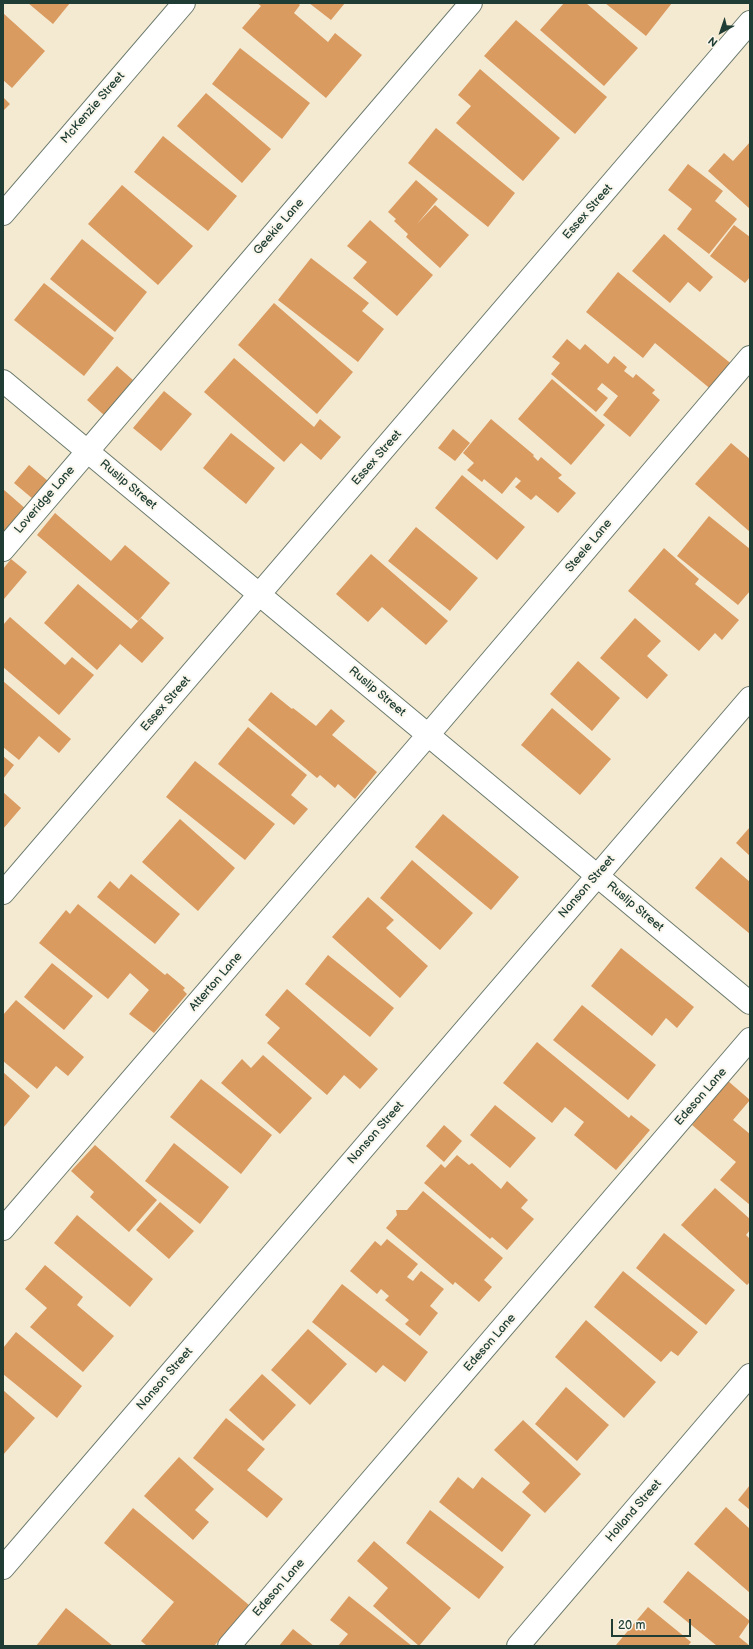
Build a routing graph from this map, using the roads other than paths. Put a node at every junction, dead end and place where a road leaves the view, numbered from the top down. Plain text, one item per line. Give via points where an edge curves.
1 (184, 3) edge
2 (471, 3) edge
3 (750, 22) edge
4 (3, 214) edge
5 (750, 356) edge
6 (3, 381) edge
7 (87, 451) junction
8 (3, 550) edge
9 (260, 594) junction
10 (750, 698) edge
11 (428, 735) junction
12 (596, 875) junction
13 (3, 893) edge
14 (750, 1003) edge
15 (750, 1039) edge
16 (3, 1229) edge
17 (750, 1375) edge
18 (3, 1568) edge
19 (230, 1646) edge
20 (518, 1646) edge

1 - 4 street, McKenzie Street
2 - 7 street, Geekie Lane
3 - 9 street, Essex Street
5 - 11 street, Steele Lane
6 - 7 street, Ruslip Street
7 - 8 street, Loveridge Lane
7 - 9 street, Ruslip Street
9 - 11 street, Ruslip Street
9 - 13 street, Essex Street
10 - 12 street, Nanson Street
11 - 12 street, Ruslip Street
11 - 16 street, Atterton Lane
12 - 14 street, Ruslip Street
12 - 18 street, Nanson Street
15 - 19 street, Edeson Lane
17 - 20 street, Holland Street

